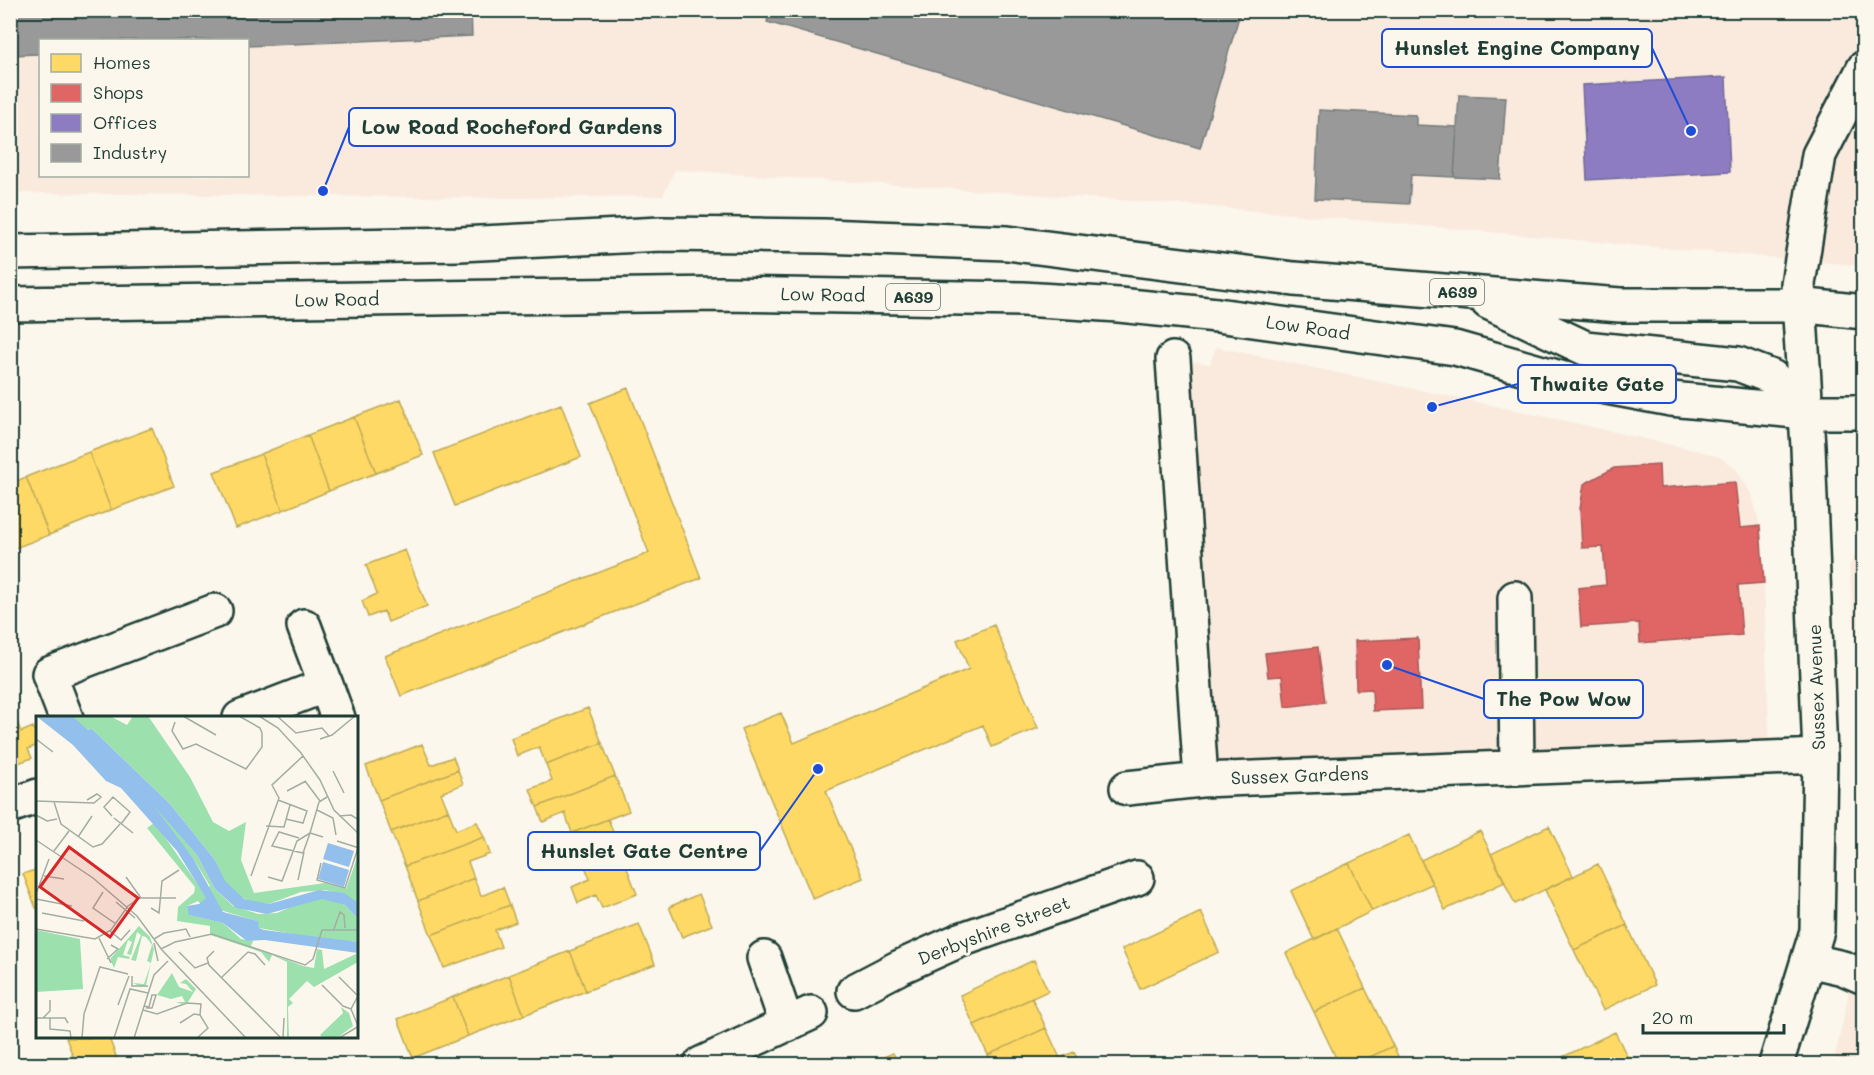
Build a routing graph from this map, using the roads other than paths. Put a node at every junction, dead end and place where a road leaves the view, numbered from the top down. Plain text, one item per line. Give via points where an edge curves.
1 (1863, 68) edge
2 (10, 252) edge
3 (1470, 293) junction
4 (10, 304) edge
5 (1798, 305) junction
6 (1863, 312) edge
7 (1173, 359) dead end
8 (1806, 412) junction
9 (1863, 412) edge
10 (1515, 598) dead end
11 (215, 611) dead end
12 (304, 626) dead end
13 (326, 685) junction
14 (65, 716) edge
15 (245, 716) edge
16 (338, 716) edge
17 (1820, 756) junction
18 (1517, 768) junction
19 (1201, 780) junction
20 (1127, 789) dead end
21 (36, 797) edge
22 (10, 806) edge
23 (1137, 878) dead end
24 (764, 958) dead end
25 (1808, 960) junction
26 (1863, 977) edge
27 (854, 991) dead end
28 (701, 1065) edge
29 (1776, 1065) edge

1 - 5 main road, Sussex Avenue via 1819,154
2 - 3 main road, A639 via 460,244 662,234 824,236 1007,243 1294,279
3 - 5 main road, A639 via 1620,305
3 - 8 main road, A639 via 1585,348 1738,364 1772,377
4 - 8 main road, Low Road / A639 via 720,294 1023,299 1217,315 1455,348 1564,379 1661,397
5 - 6 main road, A639
5 - 8 main road, Sussex Avenue
7 - 19 main road
8 - 9 main road, A639
8 - 17 main road, Sussex Avenue
10 - 18 main road
11 - 14 main road via 49,674
12 - 13 main road
13 - 15 main road
13 - 16 main road
17 - 18 main road, Sussex Gardens
17 - 25 main road, Sussex Avenue via 1817,931
18 - 19 main road, Sussex Gardens
19 - 20 main road, Sussex Gardens
21 - 22 main road
23 - 27 main road, Derbyshire Street via 960,940
24 - 28 main road via 799,1019
25 - 26 main road
25 - 29 main road, Sussex Avenue

